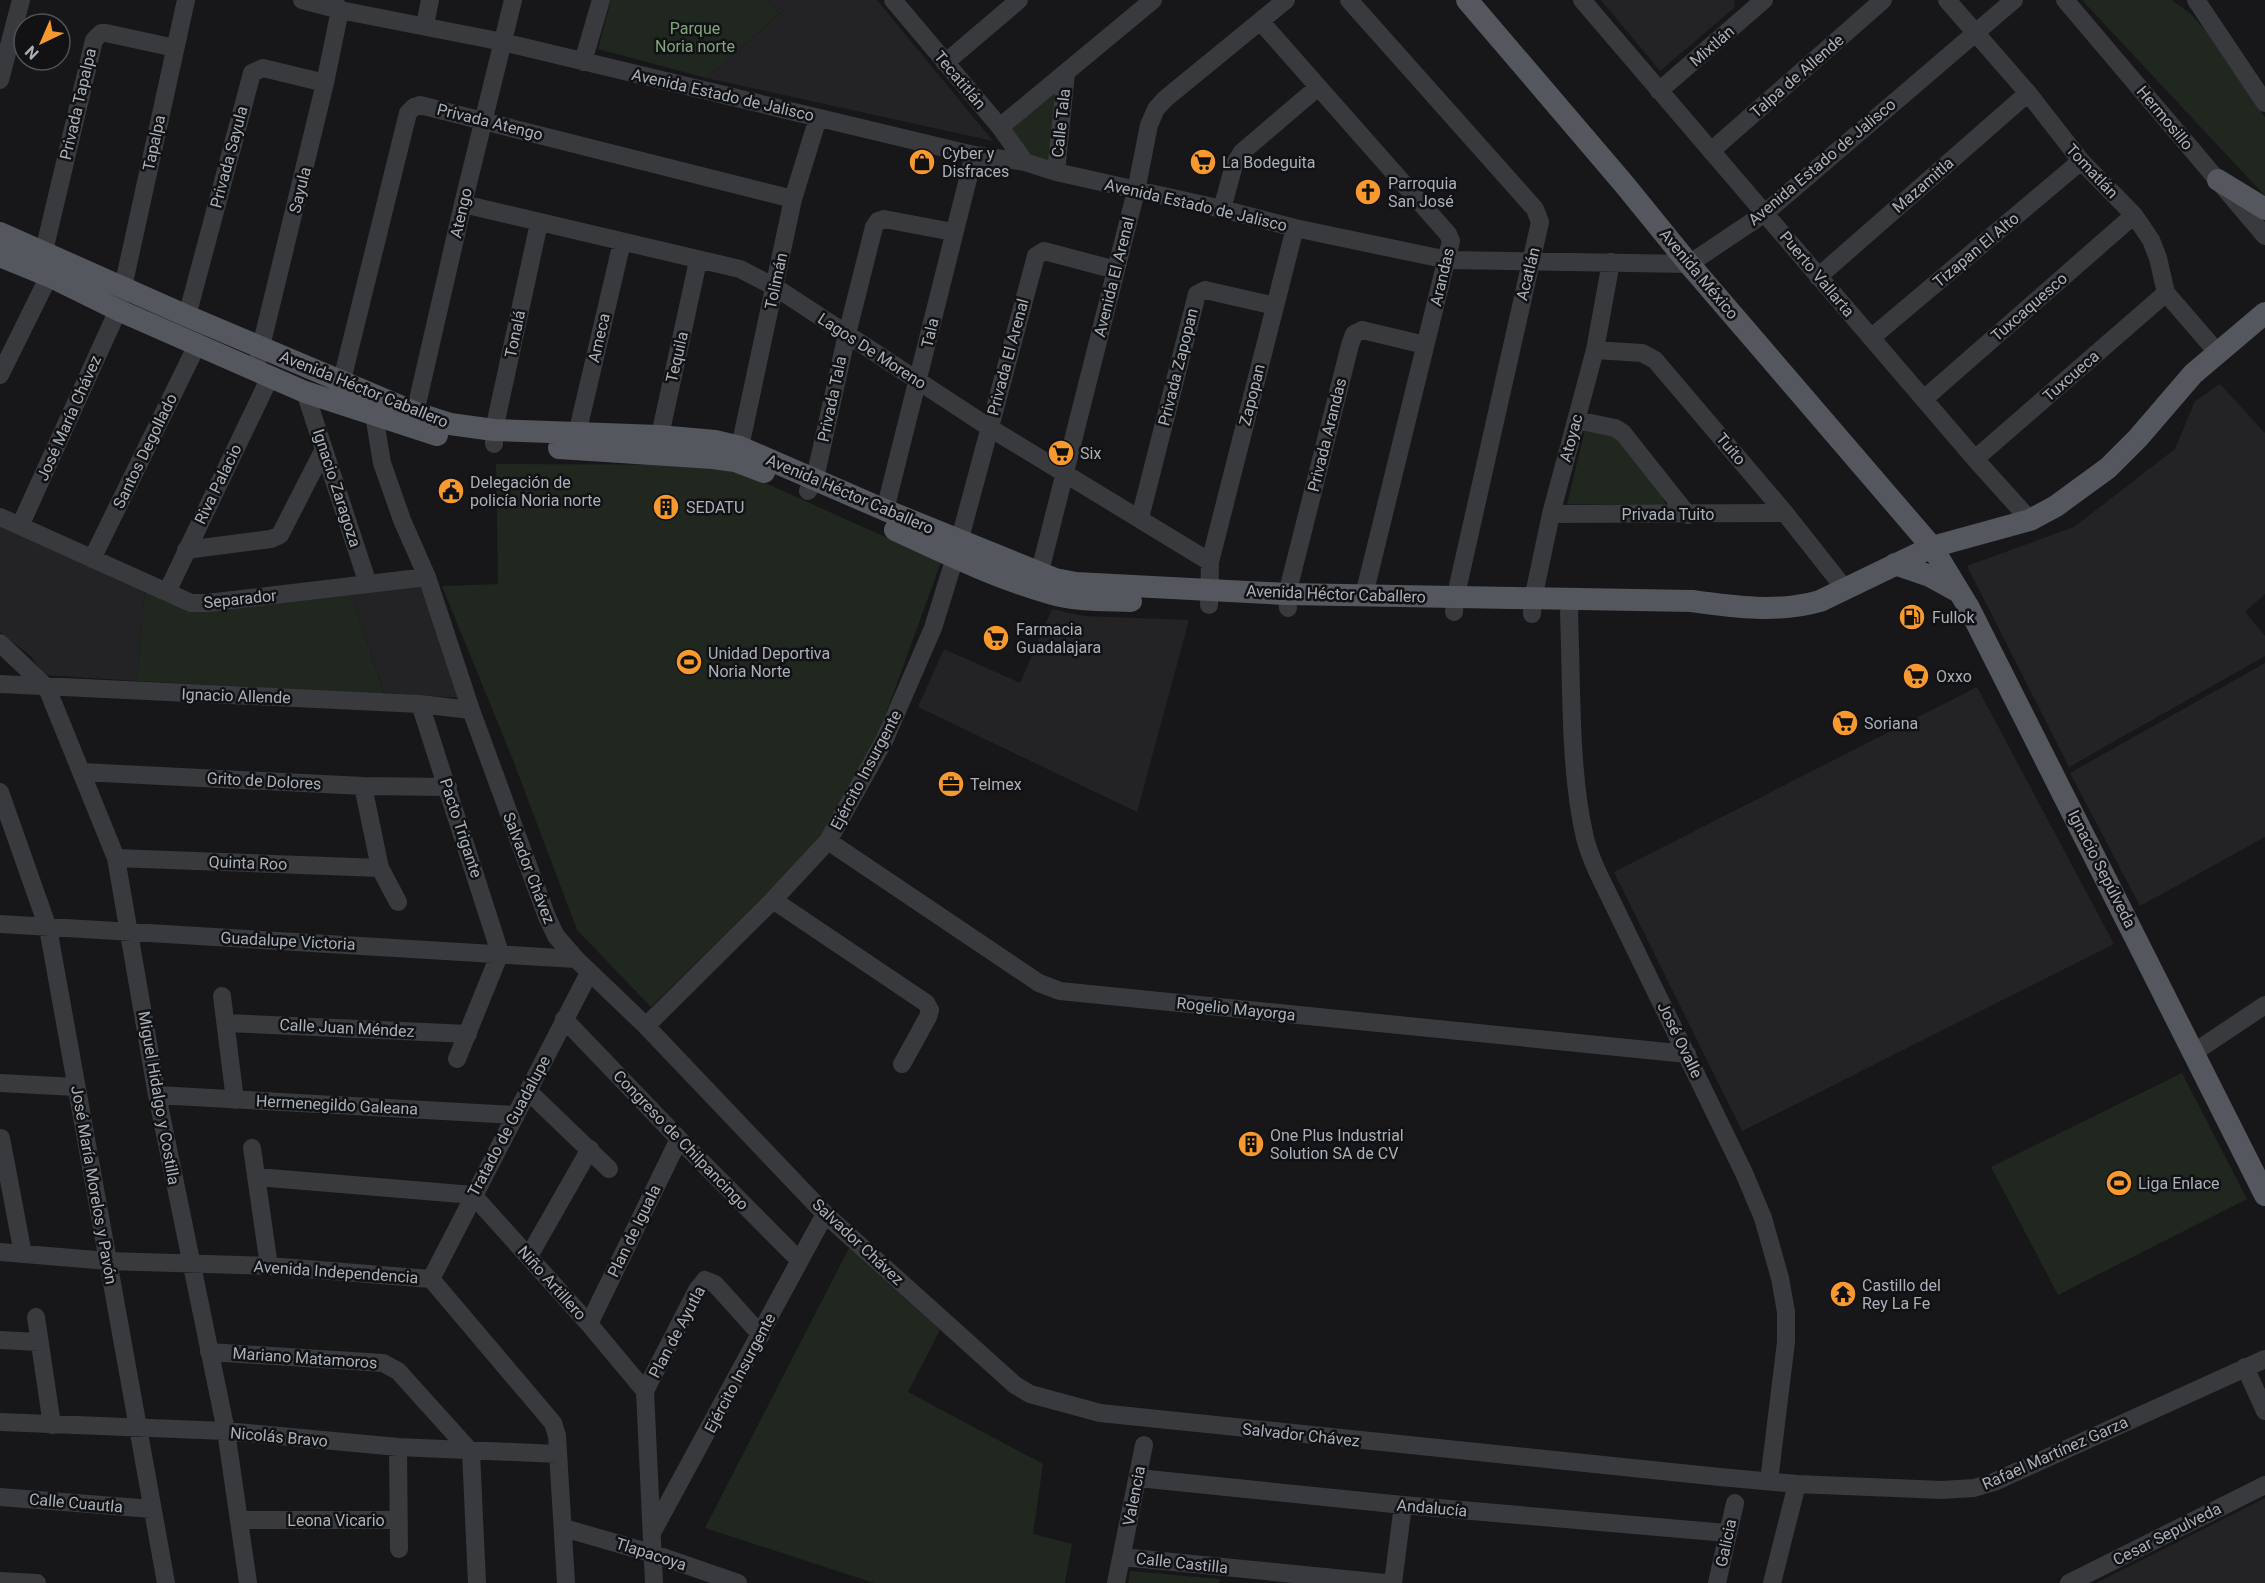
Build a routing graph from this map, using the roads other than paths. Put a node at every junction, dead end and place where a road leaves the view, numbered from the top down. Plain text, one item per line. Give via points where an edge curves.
1 (21, 0) edge
2 (186, 0) edge
3 (302, 0) edge
4 (430, 0) edge
5 (513, 0) edge
6 (602, 0) edge
7 (893, 0) edge
8 (1019, 0) edge
9 (1153, 0) edge
10 (1286, 0) edge
11 (1349, 0) edge
12 (1467, 0) edge
13 (1582, 0) edge
14 (1883, 0) edge
15 (1947, 0) edge
16 (2014, 0) edge
17 (2065, 0) edge
18 (2196, 0) edge
19 (1753, 4) edge
20 (336, 5) edge
21 (1261, 22) junction
22 (425, 25) junction
23 (1975, 33) junction
24 (503, 42) junction
25 (174, 48) junction
26 (583, 62) junction
27 (945, 63) junction
28 (1066, 73) junction
29 (0, 80) edge
30 (325, 83) junction
31 (1317, 88) junction
32 (1659, 91) junction
33 (2028, 93) junction
34 (2265, 103) edge
35 (818, 118) junction
36 (484, 121) junction
37 (1000, 127) junction
38 (1711, 152) junction
39 (974, 155) junction
40 (2081, 161) junction
41 (1024, 162) junction
42 (1056, 172) junction
43 (2218, 180) junction
44 (1136, 191) junction
45 (793, 199) junction
46 (463, 204) junction
47 (1222, 209) junction
48 (2265, 209) edge
49 (1765, 213) junction
50 (2134, 215) junction
51 (540, 223) junction
52 (1295, 228) junction
53 (954, 232) junction
54 (0, 233) edge
55 (2265, 236) edge
56 (622, 242) junction
57 (44, 251) junction
58 (0, 256) edge
59 (1448, 260) junction
60 (698, 261) junction
61 (1531, 261) junction
62 (1611, 262) junction
63 (1689, 264) junction
64 (1116, 270) junction
65 (49, 276) junction
66 (1818, 277) junction
67 (122, 286) junction
68 (775, 287) junction
69 (2166, 293) junction
70 (1275, 306) junction
71 (118, 310) junction
72 (2265, 313) edge
73 (187, 316) junction
74 (847, 334) junction
75 (1871, 338) junction
76 (198, 343) junction
77 (1425, 345) junction
78 (262, 347) junction
79 (1595, 350) junction
80 (2217, 352) junction
81 (263, 373) junction
82 (0, 375) edge
83 (918, 381) junction
84 (305, 392) junction
85 (339, 392) junction
86 (1924, 399) junction
87 (375, 405) junction
88 (414, 420) junction
89 (1576, 420) junction
90 (990, 428) junction
91 (577, 434) junction
92 (494, 437) junction
93 (658, 445) junction
94 (740, 447) junction
95 (324, 449) junction
96 (1975, 459) junction
97 (1066, 474) junction
98 (811, 484) junction
99 (885, 510) junction
100 (1785, 513) junction
101 (1551, 514) junction
102 (1688, 515) junction
103 (0, 517) edge
104 (1140, 518) junction
105 (2030, 520) junction
106 (20, 526) junction
107 (1932, 546) junction
108 (957, 549) junction
109 (186, 550) junction
110 (92, 559) junction
111 (1210, 562) junction
112 (1895, 564) junction
113 (427, 577) junction
114 (1048, 583) junction
115 (368, 584) junction
116 (1845, 589) junction
117 (167, 592) junction
118 (1960, 592) junction
119 (1364, 595) junction
120 (1210, 597) junction
121 (1287, 601) junction
122 (1455, 605) junction
123 (1532, 606) junction
124 (1570, 606) junction
125 (0, 643) edge
126 (0, 684) edge
127 (47, 688) junction
128 (420, 704) junction
129 (471, 710) junction
130 (82, 772) junction
131 (363, 786) junction
132 (447, 787) junction
133 (0, 792) edge
134 (0, 839) edge
135 (18, 840) junction
136 (828, 841) junction
137 (116, 858) junction
138 (380, 868) junction
139 (773, 900) junction
140 (398, 902) dead end
141 (0, 924) edge
142 (48, 928) junction
143 (129, 932) junction
144 (500, 953) junction
145 (576, 960) junction
146 (589, 973) junction
147 (222, 996) dead end
148 (2265, 1005) edge
149 (564, 1020) junction
150 (226, 1023) junction
151 (646, 1026) junction
152 (468, 1034) junction
153 (2193, 1053) junction
154 (1687, 1054) junction
155 (458, 1059) dead end
156 (902, 1064) dead end
157 (0, 1083) edge
158 (76, 1087) junction
159 (528, 1091) junction
160 (157, 1095) junction
161 (235, 1100) junction
162 (516, 1115) junction
163 (1, 1138) edge
164 (679, 1139) junction
165 (252, 1148) dead end
166 (590, 1149) junction
167 (3, 1166) edge
168 (609, 1169) dead end
169 (257, 1177) junction
170 (473, 1195) junction
171 (2265, 1195) edge
172 (825, 1214) junction
173 (0, 1252) edge
174 (23, 1254) junction
175 (529, 1256) junction
176 (799, 1260) junction
177 (108, 1261) junction
178 (191, 1264) junction
179 (269, 1266) junction
180 (431, 1279) junction
181 (36, 1317) dead end
182 (589, 1324) junction
183 (761, 1335) junction
184 (0, 1340) edge
185 (39, 1342) junction
186 (209, 1352) junction
187 (2265, 1359) edge
188 (2246, 1367) junction
189 (645, 1391) junction
190 (2265, 1411) edge
191 (0, 1422) edge
192 (52, 1425) junction
193 (138, 1428) junction
194 (226, 1431) junction
195 (1144, 1445) dead end
196 (398, 1448) junction
197 (471, 1452) junction
198 (558, 1454) junction
199 (1138, 1478) junction
200 (1769, 1481) junction
201 (1797, 1484) junction
202 (2265, 1485) edge
203 (0, 1497) edge
204 (1735, 1503) dead end
205 (1403, 1506) junction
206 (152, 1509) junction
207 (239, 1520) junction
208 (397, 1521) junction
209 (564, 1528) junction
210 (653, 1531) junction
211 (1727, 1533) junction
212 (399, 1549) dead end
213 (654, 1554) junction
214 (1122, 1557) junction
215 (0, 1581) edge
216 (37, 1583) edge
217 (166, 1583) edge
218 (248, 1583) edge
219 (477, 1583) edge
220 (566, 1583) edge
221 (654, 1583) edge
222 (737, 1583) edge
223 (1116, 1583) edge
224 (1385, 1583) edge
225 (1393, 1583) edge
226 (1717, 1583) edge
227 (1772, 1583) edge
228 (2069, 1583) edge

1 - 29 street
2 - 25 street, Tapalpa
3 - 20 street, Avenida Estado de Jalisco
4 - 22 street
5 - 24 street, Atengo
6 - 26 street
7 - 27 street, Tecatitlán
8 - 27 street
9 - 28 street
10 - 21 street, Avenida El Arenal
11 - 61 street, Acatlán via 1535,209 1540,227
12 - 63 main road, Avenida México
13 - 32 street, Puerto Vallarta
14 - 38 street, Talpa de Allende
15 - 23 street, Tomatlán
16 - 23 street, Avenida Estado de Jalisco
17 - 43 street, Hermosillo
18 - 34 street
19 - 32 street, Mixtlán
20 - 22 street, Avenida Estado de Jalisco
20 - 30 street, Sayula
21 - 31 street, Arandas
21 - 44 street, Avenida El Arenal via 1156,109 1149,125
22 - 24 street, Avenida Estado de Jalisco
23 - 33 street, Tomatlán
23 - 49 street, Avenida Estado de Jalisco
24 - 26 street, Avenida Estado de Jalisco
24 - 36 street, Atengo
25 - 57 street, Privada Tapalpa via 106,33 94,39
25 - 67 street, Tapalpa
26 - 35 street, Avenida Estado de Jalisco
27 - 37 street, Tecatitlán
28 - 37 street
28 - 42 street, Calle Tala
30 - 73 street, Privada Sayula via 263,68 252,73
30 - 78 street, Sayula
31 - 47 street via 1242,152 1234,165
31 - 59 street, Arandas via 1448,234
32 - 38 street, Puerto Vallarta
33 - 40 street, Tomatlán
33 - 66 street, Mazamitla
35 - 39 street, Avenida Estado de Jalisco
35 - 45 street, Tolimán
36 - 45 street, Privada Atengo
36 - 46 street, Atengo
36 - 85 street, Privada Atengo via 420,105 411,110
37 - 41 street, Tecatitlán
38 - 49 street, Puerto Vallarta
39 - 41 street, Avenida Estado de Jalisco
39 - 53 street, Tala
40 - 50 street, Tomatlán
40 - 75 street, Tizapan El Alto
41 - 42 street, Avenida Estado de Jalisco
42 - 44 street, Avenida Estado de Jalisco
43 - 48 main road
43 - 55 street, Hermosillo
44 - 47 street, Avenida Estado de Jalisco
44 - 64 street, Avenida El Arenal
45 - 68 street, Tolimán
46 - 51 street, Lagos De Moreno
46 - 88 street, Atengo
47 - 52 street, Avenida Estado de Jalisco
49 - 63 street, Avenida Estado de Jalisco
49 - 66 street, Puerto Vallarta
50 - 69 street, Tomatlán via 2151,240
50 - 86 street, Tuxcaquesco
51 - 56 street, Lagos De Moreno
51 - 92 street, Tonalá
52 - 59 street, Avenida Estado de Jalisco
52 - 70 street, Zapopan
53 - 74 street, Privada Tala via 878,221
53 - 83 street, Tala
54 - 57 main road, Avenida Héctor Caballero
56 - 60 street, Lagos De Moreno
56 - 91 street, Ameca
57 - 67 main road, Avenida Héctor Caballero
58 - 65 main road, Avenida Héctor Caballero
59 - 61 street, Avenida Estado de Jalisco
59 - 77 street, Arandas
60 - 68 street, Lagos De Moreno via 740,269
60 - 93 street, Tequila
61 - 62 street, Avenida Estado de Jalisco
61 - 122 street, Acatlán
62 - 63 street, Avenida Estado de Jalisco
62 - 79 street, Atoyac
63 - 107 main road, Avenida México
64 - 90 street, Privada El Arenal via 1044,251 1036,256
64 - 97 street, Avenida El Arenal
65 - 71 main road, Avenida Héctor Caballero
65 - 82 street
66 - 75 street, Puerto Vallarta
67 - 71 street, Tapalpa
67 - 73 main road, Avenida Héctor Caballero
68 - 74 street, Lagos De Moreno
68 - 94 street, Tolimán
69 - 80 street, Tomatlán
69 - 96 street, Tuxcueca
70 - 104 street, Privada Zapopan via 1205,290 1197,294
70 - 111 street, Zapopan
71 - 76 main road, Avenida Héctor Caballero
71 - 106 street, José María Chávez
72 - 80 main road, Avenida Héctor Caballero
73 - 78 main road, Avenida Héctor Caballero
74 - 83 street, Lagos De Moreno
74 - 98 street, Privada Tala
75 - 86 street, Puerto Vallarta
76 - 81 main road, Avenida Héctor Caballero
76 - 110 street, Santos Degollado
77 - 119 street, Arandas
77 - 121 street, Privada Arandas via 1362,330 1354,334
78 - 81 street, Sayula
78 - 85 main road, Avenida Héctor Caballero
79 - 89 street, Atoyac
79 - 100 street, Tuito via 1642,353 1655,360
80 - 105 main road, Avenida Héctor Caballero via 2108,468
81 - 84 main road, Avenida Héctor Caballero
81 - 109 street, Riva Palacio
83 - 90 street, Lagos De Moreno
83 - 99 street, Tala
84 - 85 main road, Avenida Héctor Caballero
84 - 95 street, Ignacio Zaragoza
85 - 87 main road, Avenida Héctor Caballero
86 - 96 street, Puerto Vallarta
87 - 88 main road, Avenida Héctor Caballero
87 - 113 street, Salvador Chávez via 382,463
88 - 92 main road, Avenida Héctor Caballero via 450,424
89 - 101 street, Atoyac
89 - 102 street via 1623,433
90 - 97 street, Lagos De Moreno
90 - 108 street, Privada El Arenal
91 - 92 main road, Avenida Héctor Caballero
91 - 93 main road, Avenida Héctor Caballero
92 - 93 main road, Avenida Héctor Caballero
93 - 94 main road, Avenida Héctor Caballero via 715,441
93 - 98 main road, Avenida Héctor Caballero via 735,461
94 - 98 main road, Avenida Héctor Caballero
95 - 109 street via 280,535
95 - 115 street, Ignacio Zaragoza
96 - 105 street, Puerto Vallarta
97 - 104 street, Lagos De Moreno
97 - 114 street, Avenida El Arenal
98 - 99 main road, Avenida Héctor Caballero
98 - 108 main road, Avenida Héctor Caballero
99 - 108 main road, Avenida Héctor Caballero
100 - 102 street, Privada Tuito
100 - 116 street, Tuito
101 - 102 street, Privada Tuito
101 - 123 street, Atoyac
103 - 106 street, Separador
104 - 111 street, Lagos De Moreno
105 - 107 main road, Avenida Héctor Caballero
106 - 110 street, Separador
107 - 112 main road, Avenida Héctor Caballero
107 - 118 main road, Ignacio Sepúlveda
108 - 114 main road, Avenida Héctor Caballero
108 - 136 street, Ejército Insurgente via 933,628 884,741
109 - 117 street, Riva Palacio
110 - 117 street, Separador
111 - 120 street
112 - 116 main road, Avenida Héctor Caballero
112 - 118 main road
113 - 115 street, Separador
113 - 129 street, Salvador Chávez
114 - 120 main road, Avenida Héctor Caballero
115 - 117 street, Separador via 199,604
116 - 124 main road, Avenida Héctor Caballero via 1809,604 1781,607 1732,607 1692,601
118 - 153 main road, Ignacio Sepúlveda
119 - 121 main road, Avenida Héctor Caballero
119 - 122 main road, Avenida Héctor Caballero
120 - 121 main road, Avenida Héctor Caballero
121 - 122 main road, Avenida Héctor Caballero
122 - 123 main road, Avenida Héctor Caballero
123 - 124 main road, Avenida Héctor Caballero
124 - 154 street, José Ovalle via 1574,742 1585,840
125 - 127 street, Miguel Hidalgo y Costilla
126 - 127 street, Ignacio Allende
127 - 128 street, Ignacio Allende
127 - 130 street, Miguel Hidalgo y Costilla
128 - 129 street, Ignacio Allende
128 - 132 street, Pacto Trigante
129 - 145 street, Salvador Chávez via 547,917 556,936
130 - 131 street, Grito de Dolores
130 - 137 street, Miguel Hidalgo y Costilla
131 - 132 street, Grito de Dolores
131 - 138 street
132 - 144 street, Pacto Trigante
133 - 135 street, José María Morelos y Pavón
134 - 135 street
135 - 142 street, José María Morelos y Pavón
136 - 139 street, Ejército Insurgente
136 - 154 street, Rogelio Mayorga via 1039,983 1060,991
137 - 138 street, Quinta Roo
137 - 143 street, Miguel Hidalgo y Costilla
138 - 140 street
139 - 151 street, Ejército Insurgente
139 - 156 street via 926,1004 930,1010 928,1017
141 - 142 street, Guadalupe Victoria
142 - 143 street, Guadalupe Victoria
142 - 158 street, José María Morelos y Pavón
143 - 144 street, Guadalupe Victoria
143 - 160 street, Miguel Hidalgo y Costilla
144 - 145 street, Guadalupe Victoria
144 - 152 street
145 - 146 street, Salvador Chávez
146 - 149 street, Tratado de Guadalupe
146 - 151 street, Salvador Chávez
147 - 150 street
148 - 153 street
149 - 159 street, Tratado de Guadalupe
149 - 164 street, Congreso de Chilpancingo
150 - 152 street, Calle Juan Méndez
150 - 161 street
151 - 172 street, Salvador Chávez
152 - 155 street
153 - 171 main road, Ignacio Sepúlveda
154 - 200 street, José Ovalle via 1763,1218 1780,1278 1786,1342
157 - 158 street
158 - 177 street, José María Morelos y Pavón
159 - 162 street, Tratado de Guadalupe
159 - 166 street
160 - 161 street, Hermenegildo Galeana
160 - 178 street, Miguel Hidalgo y Costilla
161 - 162 street, Hermenegildo Galeana
162 - 170 street, Tratado de Guadalupe
163 - 167 street
164 - 176 street, Congreso de Chilpancingo
164 - 182 street, Plan de Iguala
165 - 169 street
166 - 168 street
166 - 175 street
167 - 174 street
169 - 170 street
169 - 179 street
170 - 175 street, Niño Artillero
170 - 180 street, Tratado de Guadalupe
172 - 176 street, Ejército Insurgente
172 - 200 street, Salvador Chávez via 1014,1385 1056,1402 1100,1413 1268,1432
173 - 174 street, Avenida Independencia
174 - 177 street, Avenida Independencia
175 - 182 street, Niño Artillero
176 - 183 street, Ejército Insurgente
177 - 178 street, Avenida Independencia
177 - 193 street, José María Morelos y Pavón
178 - 179 street, Avenida Independencia
178 - 186 street, Miguel Hidalgo y Costilla
179 - 180 street, Avenida Independencia
180 - 198 street, Avenida Independencia via 550,1418
181 - 185 street
182 - 189 street, Niño Artillero
183 - 189 street, Plan de Ayutla via 715,1284 705,1280
183 - 210 street, Ejército Insurgente
184 - 185 street
185 - 192 street
186 - 194 street, Miguel Hidalgo y Costilla
186 - 197 street, Mariano Matamoros via 383,1363 398,1371
187 - 188 street, Rafael Martínez Garza
188 - 190 street
188 - 201 street, Rafael Martínez Garza via 1974,1488
189 - 210 street
191 - 192 street, Nicolás Bravo
192 - 193 street, Nicolás Bravo
193 - 194 street, Nicolás Bravo
193 - 206 street, José María Morelos y Pavón
194 - 196 street, Nicolás Bravo
194 - 207 street, Miguel Hidalgo y Costilla
195 - 199 street, Valencia
196 - 197 street, Nicolás Bravo
196 - 208 street, Leona Vicario
197 - 198 street, Nicolás Bravo
197 - 219 street
198 - 209 street, Avenida Independencia
199 - 205 street, Andalucía
199 - 214 street, Valencia
200 - 201 street, Salvador Chávez
201 - 227 street
202 - 228 street, Cesar Sepulveda
203 - 206 street, Calle Cuautla
204 - 211 street, Galicia
205 - 211 street, Andalucía
205 - 225 street
206 - 217 street, José María Morelos y Pavón
207 - 208 street, Leona Vicario
207 - 218 street, Miguel Hidalgo y Costilla
208 - 212 street
209 - 213 street, Tlapacoya
209 - 220 street, Avenida Independencia
210 - 213 street
211 - 226 street, Galicia
213 - 221 street
213 - 222 street, Tlapacoya
214 - 223 street, Valencia
214 - 224 street, Calle Castilla
215 - 216 street

